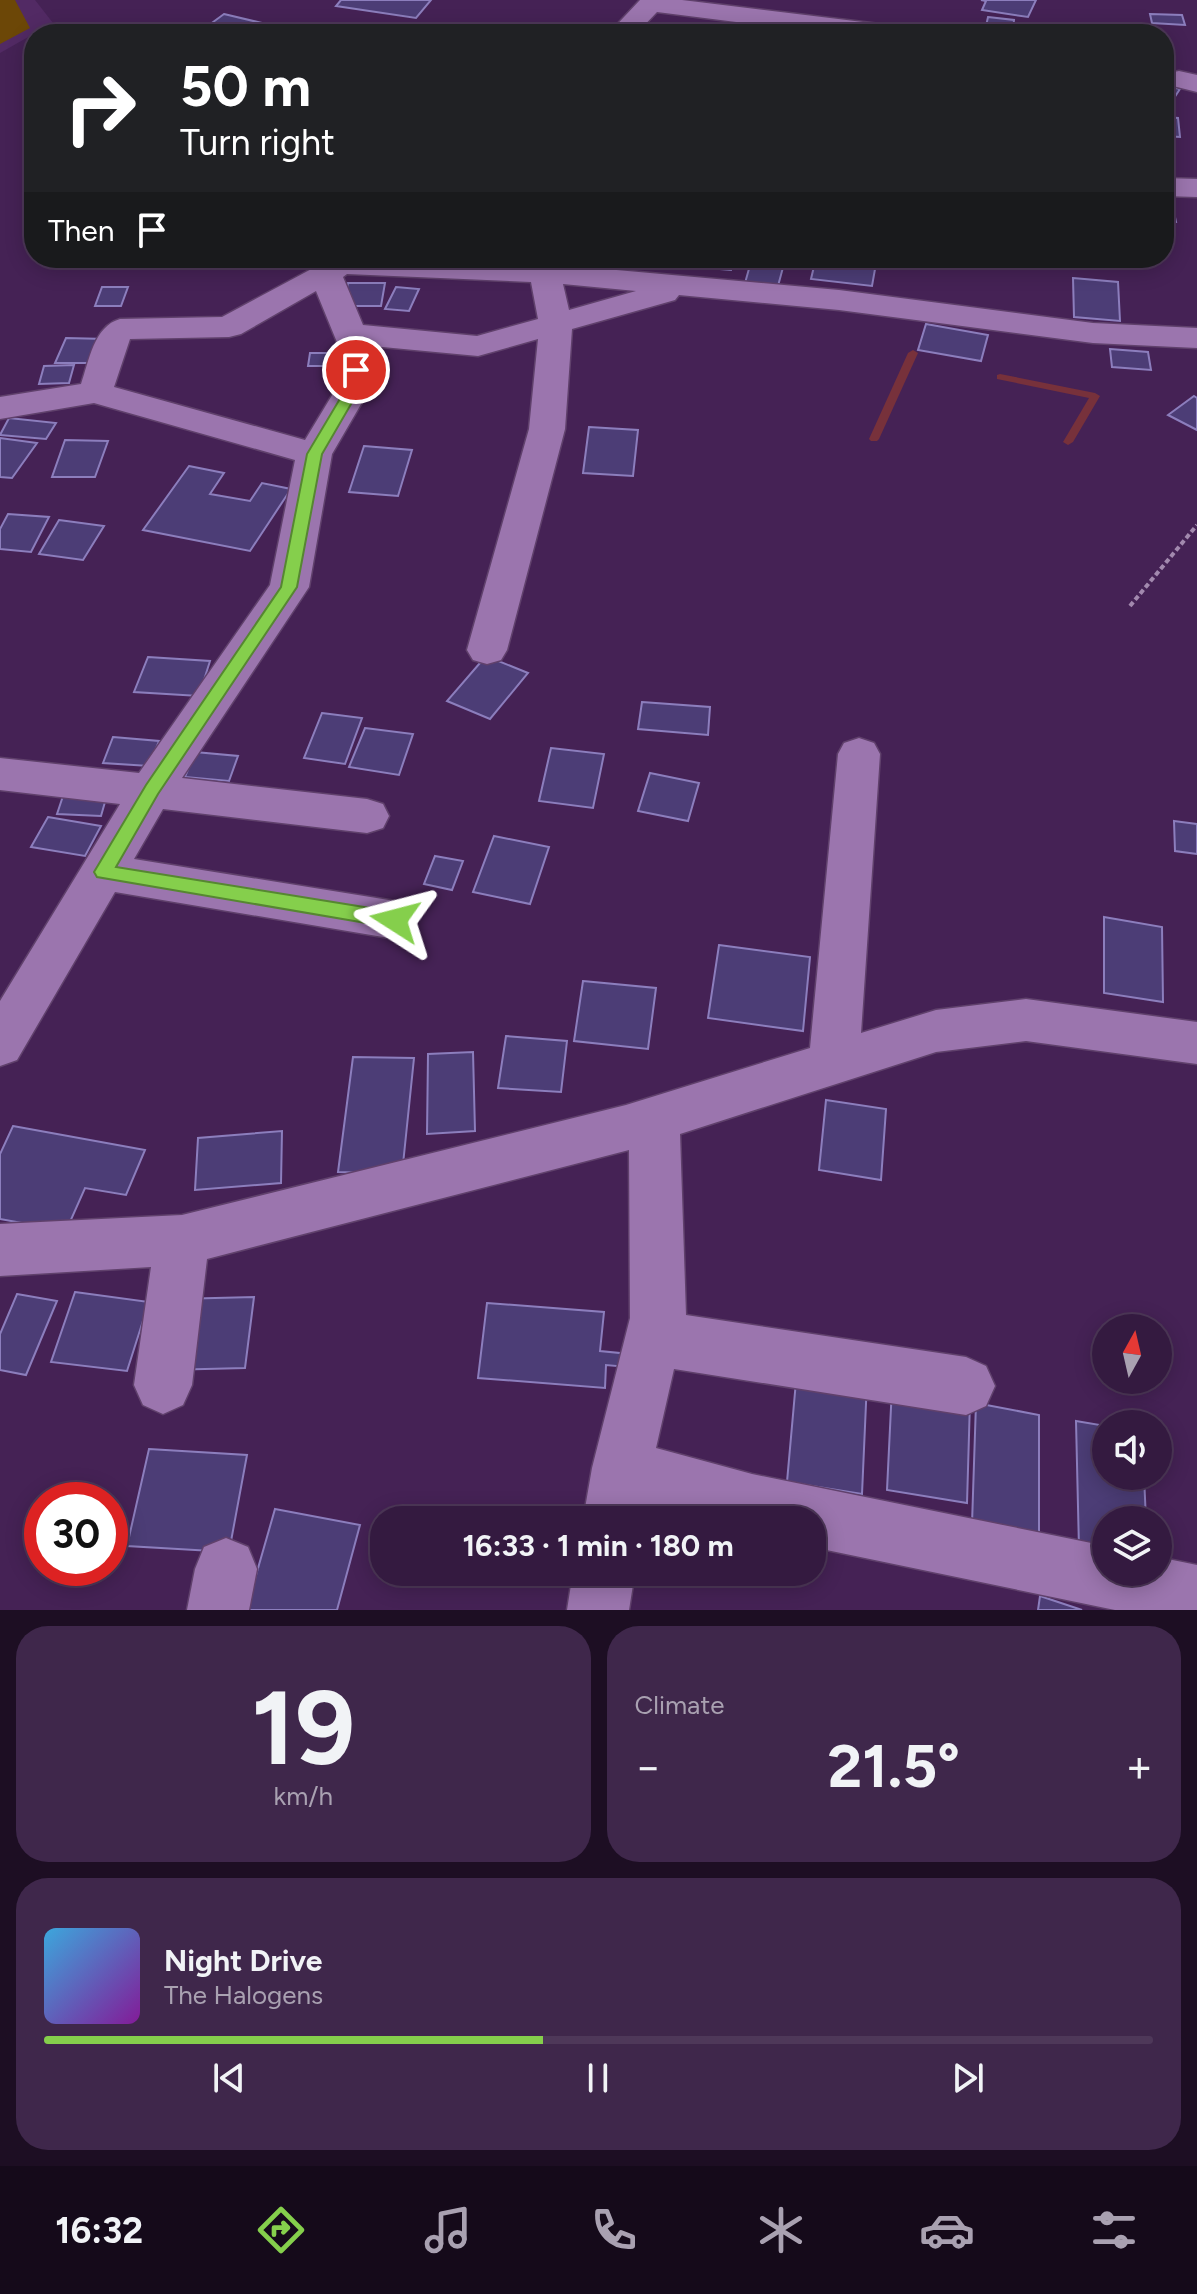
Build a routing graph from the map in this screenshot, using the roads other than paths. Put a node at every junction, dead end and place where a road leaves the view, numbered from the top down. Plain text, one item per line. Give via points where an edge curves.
1 (654, 2) edge
2 (858, 4) dead end
3 (631, 24) edge
4 (812, 24) edge
5 (850, 24) edge
6 (1174, 187) edge
7 (1197, 188) edge
8 (336, 268) edge
9 (545, 268) edge
10 (559, 268) edge
11 (325, 273) junction
12 (687, 286) junction
13 (556, 325) junction
14 (350, 334) junction
15 (1197, 338) edge
16 (95, 392) junction
17 (0, 408) edge
18 (314, 454) junction
19 (487, 650) dead end
20 (859, 754) dead end
21 (0, 774) edge
22 (152, 789) junction
23 (367, 816) dead end
24 (103, 872) junction
25 (395, 920) dead end
26 (1197, 1043) edge
27 (0, 1045) edge
28 (834, 1064) junction
29 (654, 1119) junction
30 (182, 1240) junction
31 (0, 1250) edge
32 (654, 1338) junction
33 (163, 1385) dead end
34 (966, 1386) dead end
35 (617, 1494) edge
36 (602, 1586) edge
37 (1197, 1596) edge
38 (598, 1610) edge

1 - 3 street
1 - 4 street
2 - 5 street
6 - 7 street
8 - 11 street
9 - 13 street
10 - 12 street
11 - 14 street
11 - 16 street via 229,327 120,329
12 - 13 street
12 - 15 street via 1093,333
13 - 14 street via 478,346
13 - 19 street via 547,429
14 - 18 street via 358,352 354,387
16 - 17 street
16 - 18 street
18 - 22 street via 289,587
20 - 28 street
21 - 22 street
22 - 23 street
22 - 24 street
24 - 25 street
24 - 27 street
26 - 28 street via 1026,1020 936,1031
28 - 29 street
29 - 30 street
29 - 32 street
30 - 31 street
30 - 33 street
32 - 34 street
32 - 35 street
35 - 37 street via 752,1504
36 - 38 street

